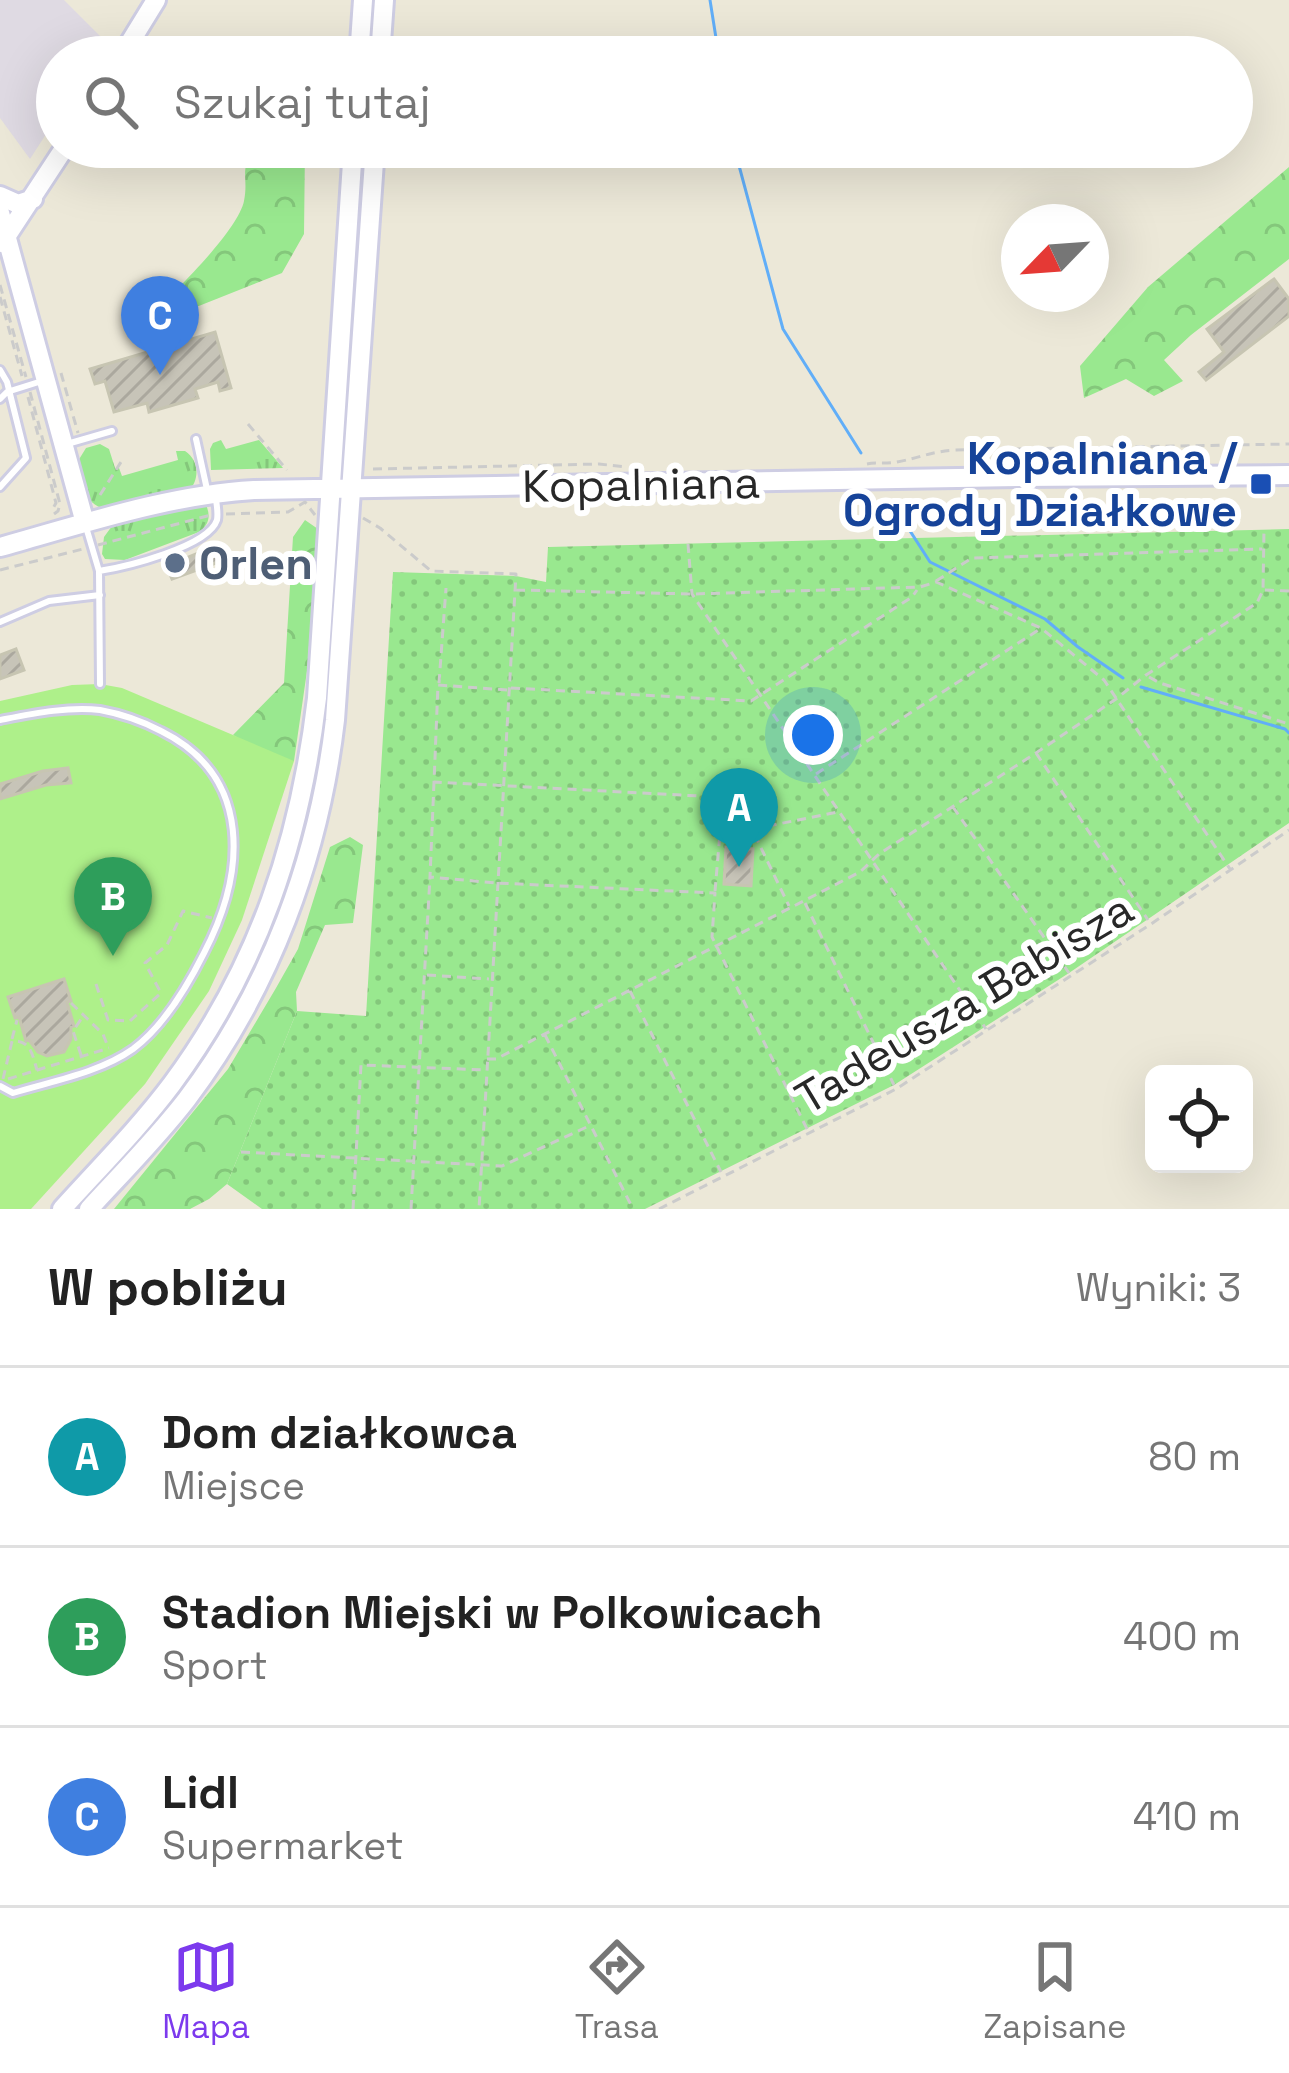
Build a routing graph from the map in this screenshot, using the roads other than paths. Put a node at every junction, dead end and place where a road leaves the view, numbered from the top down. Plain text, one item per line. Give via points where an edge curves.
1 (157, 0) edge
2 (363, 0) edge
3 (384, 0) edge
4 (135, 36) edge
5 (360, 36) edge
6 (381, 36) edge
7 (52, 168) edge
8 (352, 168) edge
9 (373, 168) edge
10 (0, 196) edge
11 (33, 199) junction
12 (0, 213) edge
13 (3, 242) edge
14 (0, 370) edge
15 (32, 383) junction
16 (7, 392) junction
17 (0, 399) edge
18 (112, 431) dead end
19 (196, 439) dead end
20 (63, 445) junction
21 (1289, 475) edge
22 (0, 487) edge
23 (342, 489) junction
24 (212, 494) junction
25 (86, 524) junction
26 (0, 547) edge
27 (99, 571) junction
28 (100, 595) junction
29 (0, 622) edge
30 (100, 684) dead end
31 (0, 720) edge
32 (1, 1083) edge
33 (62, 1209) edge
34 (89, 1209) edge

1 - 4 main road
2 - 5 main road
3 - 6 main road
7 - 11 main road
8 - 23 main road
9 - 23 main road
10 - 11 main road via 18,204
11 - 13 main road
12 - 13 main road
13 - 15 main road
14 - 16 lane
15 - 16 lane
15 - 20 main road
16 - 17 lane
16 - 22 lane via 26,458
18 - 20 lane
19 - 24 lane
20 - 25 main road
21 - 23 main road, Kopalniana
23 - 24 main road, Kopalniana
23 - 33 main road via 309,766 278,884 216,1020 158,1101
23 - 34 main road via 330,765 298,887 235,1027 186,1100
24 - 25 main road, Kopalniana
24 - 27 lane via 218,514 209,531 136,565
25 - 26 main road, Kopalniana via 52,522
25 - 27 lane
27 - 28 lane
28 - 29 lane via 50,601
28 - 30 lane
31 - 32 lane via 97,710 191,749 216,778 232,822 234,868 190,981 148,1036 113,1060 13,1093

